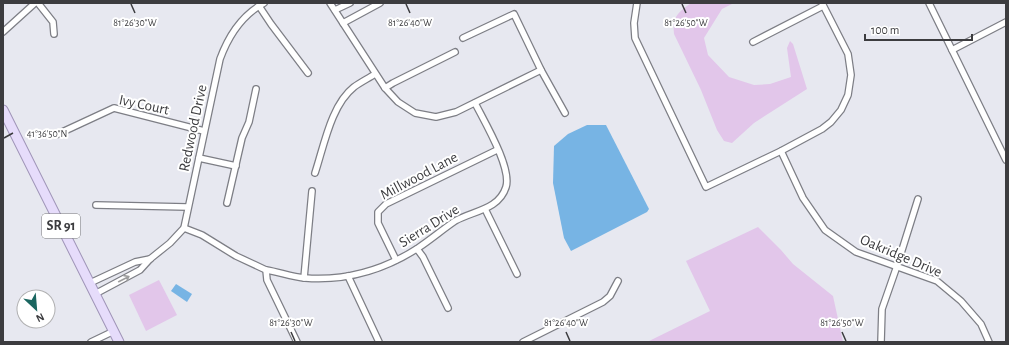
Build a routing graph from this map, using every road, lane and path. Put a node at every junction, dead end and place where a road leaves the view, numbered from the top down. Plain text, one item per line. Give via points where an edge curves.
1 (35, 3) edge
2 (38, 3) edge
3 (330, 3) edge
4 (350, 3) edge
5 (380, 3) edge
6 (637, 3) edge
7 (929, 3) edge
8 (261, 4) edge
9 (823, 5) edge
10 (335, 10) junction
11 (1006, 22) edge
12 (343, 23) junction
13 (3, 32) edge
14 (54, 34) dead end
15 (463, 38) dead end
16 (754, 42) dead end
17 (952, 50) junction
18 (455, 52) dead end
19 (541, 70) junction
20 (308, 73) dead end
21 (376, 74) junction
22 (385, 88) junction
23 (256, 89) dead end
24 (475, 103) junction
25 (3, 110) edge
26 (565, 113) dead end
27 (204, 131) junction
28 (58, 134) dead end
29 (498, 150) junction
30 (781, 151) junction
31 (199, 158) junction
32 (1006, 160) edge
33 (236, 166) junction
34 (315, 173) dead end
35 (312, 191) dead end
36 (918, 199) dead end
37 (227, 203) dead end
38 (96, 205) dead end
39 (188, 207) junction
40 (485, 209) junction
41 (184, 228) junction
42 (417, 249) junction
43 (150, 259) junction
44 (396, 260) junction
45 (897, 266) junction
46 (266, 270) junction
47 (517, 274) dead end
48 (348, 276) junction
49 (304, 278) junction
50 (618, 281) dead end
51 (90, 283) junction
52 (95, 294) junction
53 (448, 308) dead end
54 (114, 331) junction
55 (91, 342) edge
56 (119, 342) edge
57 (297, 342) edge
58 (379, 342) edge
59 (523, 342) edge
60 (881, 342) edge
61 (989, 342) edge

1 - 13 street
2 - 14 street via 53,22
3 - 10 street
4 - 10 street
5 - 12 street
6 - 30 street via 635,38 706,187
7 - 17 street
8 - 20 street via 271,24
8 - 27 street, Redwood Drive via 236,27 225,45
9 - 16 street
9 - 30 street via 848,54 851,74 848,95 841,110 831,122
10 - 12 street
11 - 17 street
12 - 21 street
15 - 19 street via 514,14
17 - 32 street
18 - 22 street
19 - 24 street
19 - 26 street
21 - 22 street
21 - 34 street via 354,87 340,101
22 - 24 street via 398,102 415,112 436,117 456,112
23 - 33 street
24 - 29 street, Sierra Drive
25 - 51 main road, SR 91
27 - 28 street, Ivy Court via 114,108
27 - 31 street, Redwood Drive
29 - 40 street, Sierra Drive via 507,174 506,187 498,200
29 - 44 street, Millwood Lane via 386,204 378,212 378,223
30 - 45 street, Oakridge Drive via 804,198 825,230 856,252
31 - 33 street
31 - 39 street, Redwood Drive
33 - 37 street
35 - 49 street
36 - 45 street
38 - 39 street
39 - 41 street, Redwood Drive
40 - 42 street, Sierra Drive via 456,221
40 - 47 street
41 - 43 street
41 - 46 street, Sierra Drive
42 - 44 street, Sierra Drive
42 - 53 street
43 - 51 street via 135,262
52 -> 43 street via 140,270
44 - 48 street, Sierra Drive via 374,270
45 - 60 street via 882,309
45 - 61 street, Oakridge Drive via 936,281 956,297 981,324
46 - 49 street, Sierra Drive
46 - 57 street via 267,280
48 - 49 street, Sierra Drive
48 - 58 street
50 - 59 street via 610,296 603,302
51 - 52 main road, SR 91
52 - 54 main road, SR 91
54 - 55 street
54 - 56 main road, SR 91

